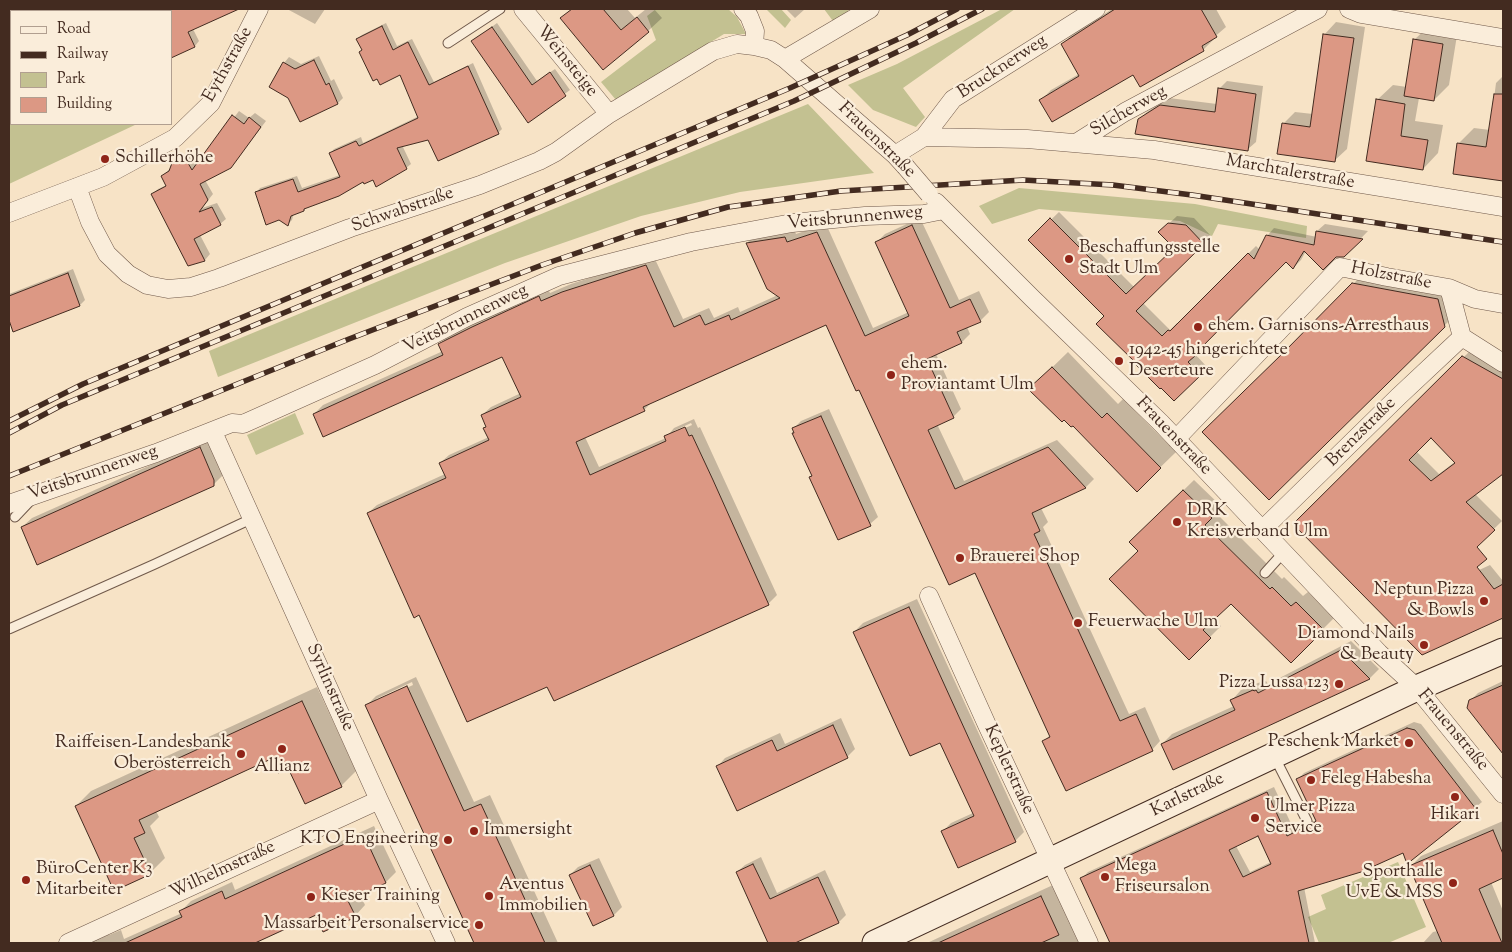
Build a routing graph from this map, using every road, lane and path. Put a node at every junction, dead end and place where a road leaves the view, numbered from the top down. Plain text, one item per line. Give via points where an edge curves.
1 (259, 9) edge
2 (500, 9) edge
3 (523, 9) edge
4 (743, 9) edge
5 (870, 9) edge
6 (1096, 9) edge
7 (1318, 9) edge
8 (1349, 9) edge
9 (1503, 38) edge
10 (448, 43) dead end
11 (754, 46) junction
12 (785, 58) junction
13 (609, 114) junction
14 (924, 136) junction
15 (1076, 143) junction
16 (900, 161) junction
17 (76, 187) junction
18 (1503, 207) edge
19 (944, 210) junction
20 (9, 213) edge
21 (1449, 288) junction
22 (1503, 304) edge
23 (1462, 337) junction
24 (1503, 362) edge
25 (213, 432) junction
26 (1176, 439) junction
27 (12, 510) edge
28 (251, 519) junction
29 (1262, 530) junction
30 (1283, 553) junction
31 (1264, 573) dead end
32 (929, 596) dead end
33 (9, 629) edge
34 (1503, 651) edge
35 (1417, 688) junction
36 (1274, 755) junction
37 (1500, 785) edge
38 (379, 800) junction
39 (1307, 821) dead end
40 (1051, 862) junction
41 (68, 943) edge
42 (446, 943) edge
43 (875, 943) edge
44 (1090, 943) edge

1 - 17 street, Eythstraße via 211,103 175,138 103,177
2 - 10 lane
3 - 13 street, Weinsteige
4 - 11 street via 755,31
5 - 12 street
6 - 14 street, Brucknerweg via 954,99
7 - 15 street, Silcherweg via 1125,112
8 - 9 street via 1361,14
11 - 12 street, Frauenstraße
11 - 13 street, Schwabstraße via 737,44 713,51
12 - 16 street, Frauenstraße
13 - 17 street, Schwabstraße via 539,161 190,288 168,289 147,285 128,274 107,254
14 - 15 street, Silcherweg
14 - 16 street, Brucknerweg
15 - 18 street, Marchtalerstraße via 1154,150
16 - 19 street, Frauenstraße, bridge
17 - 20 street, Eythstraße
19 - 25 street, Veitsbrunnenweg via 792,223 691,242 559,276 243,424 232,423
19 - 26 street, Frauenstraße
21 - 22 street via 1475,299
21 - 23 street, Holzstraße
21 - 26 street, Holzstraße via 1340,267
23 - 24 street
23 - 29 street, Brenzstraße
25 - 27 street, Veitsbrunnenweg via 37,494
25 - 28 street, Syrlinstraße
26 - 29 street, Frauenstraße
28 - 33 lane
28 - 38 street, Syrlinstraße
29 - 30 street, Frauenstraße
30 - 31 lane
30 - 35 street, Frauenstraße
32 - 40 street, Keplerstraße
34 - 35 main road, Karlstraße
35 - 36 main road, Karlstraße
35 - 37 street, Frauenstraße
36 - 39 lane
36 - 40 main road, Karlstraße
38 - 41 street, Wilhelmstraße
38 - 42 street, Syrlinstraße
40 - 43 main road, Karlstraße
40 - 44 street, Keplerstraße

